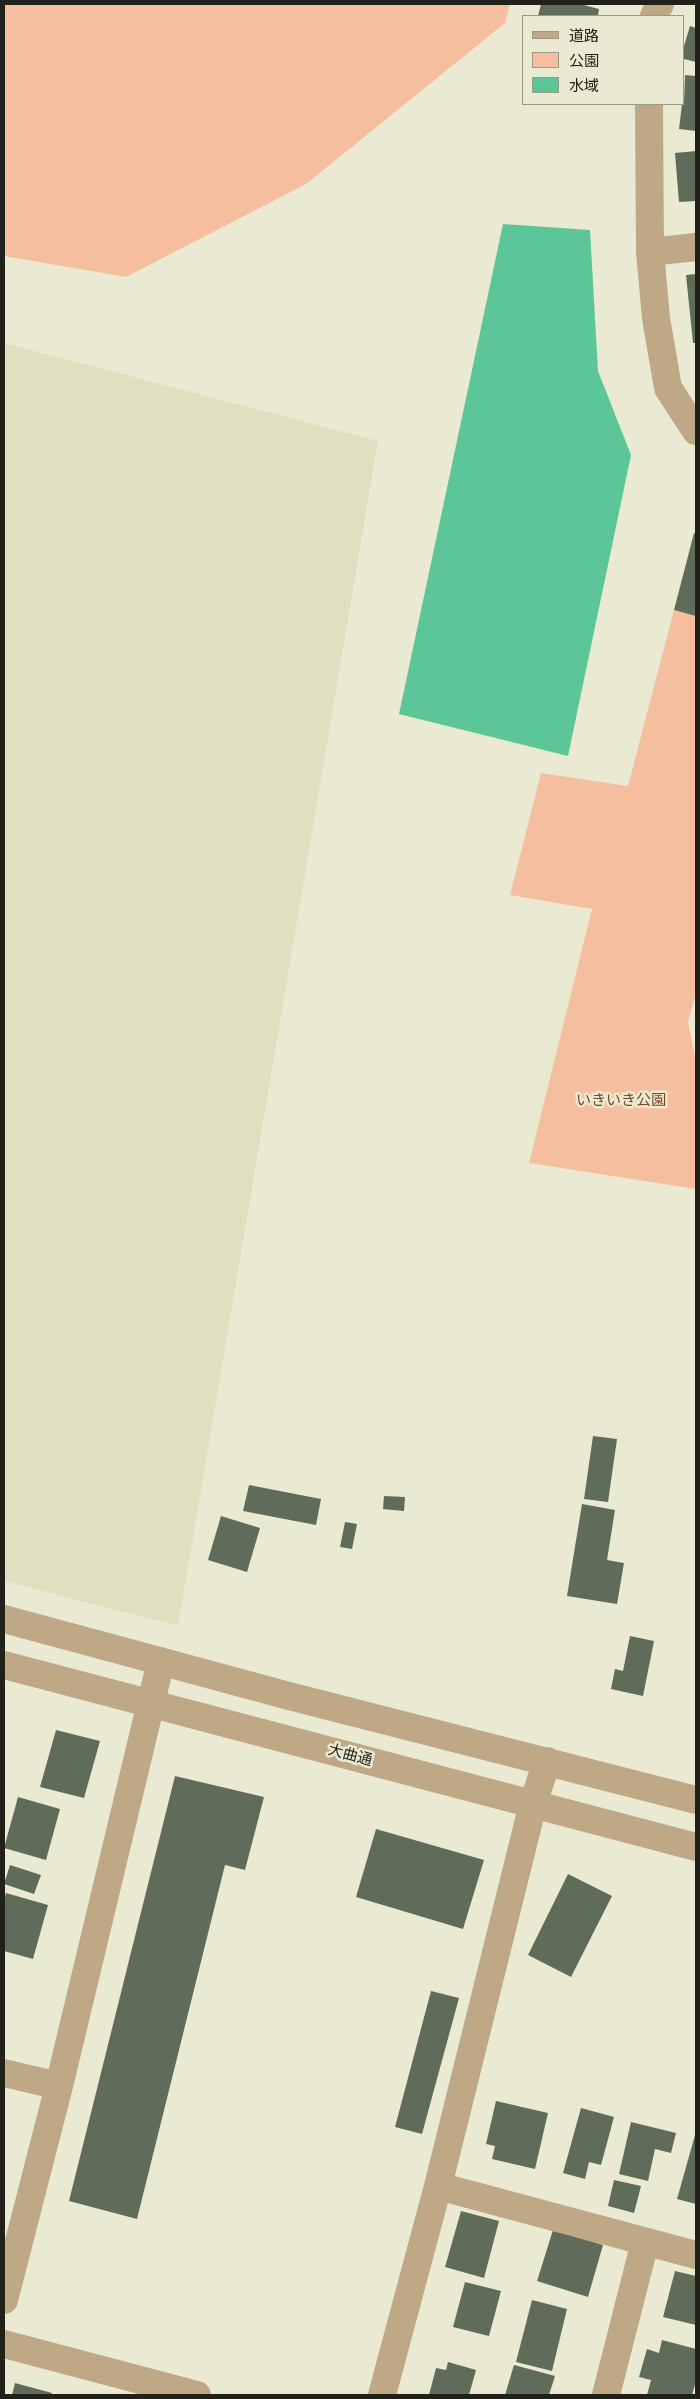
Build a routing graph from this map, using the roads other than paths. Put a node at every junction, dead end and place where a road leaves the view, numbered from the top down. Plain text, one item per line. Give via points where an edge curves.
1 (649, 105) edge
2 (696, 248) edge
3 (650, 252) junction
4 (696, 431) edge
5 (4, 1619) edge
6 (162, 1661) junction
7 (4, 1665) edge
8 (151, 1703) junction
9 (547, 1761) junction
10 (696, 1800) edge
11 (533, 1804) junction
12 (696, 1847) edge
13 (4, 2073) edge
14 (59, 2086) junction
15 (438, 2186) junction
16 (645, 2242) junction
17 (696, 2255) edge
18 (4, 2300) edge
19 (4, 2344) edge
20 (197, 2395) edge
21 (382, 2395) edge
22 (606, 2395) edge

1 - 3 street
2 - 3 street
3 - 4 street via 656,318 668,388
5 - 6 street
6 - 8 street
6 - 9 street
7 - 8 street, 大曲通
8 - 11 street, 大曲通
8 - 14 street
9 - 10 street
9 - 11 street
11 - 12 street, 大曲通
11 - 15 street
13 - 14 street
14 - 18 street
15 - 16 street
15 - 21 street
16 - 17 street
16 - 22 street
19 - 20 street

